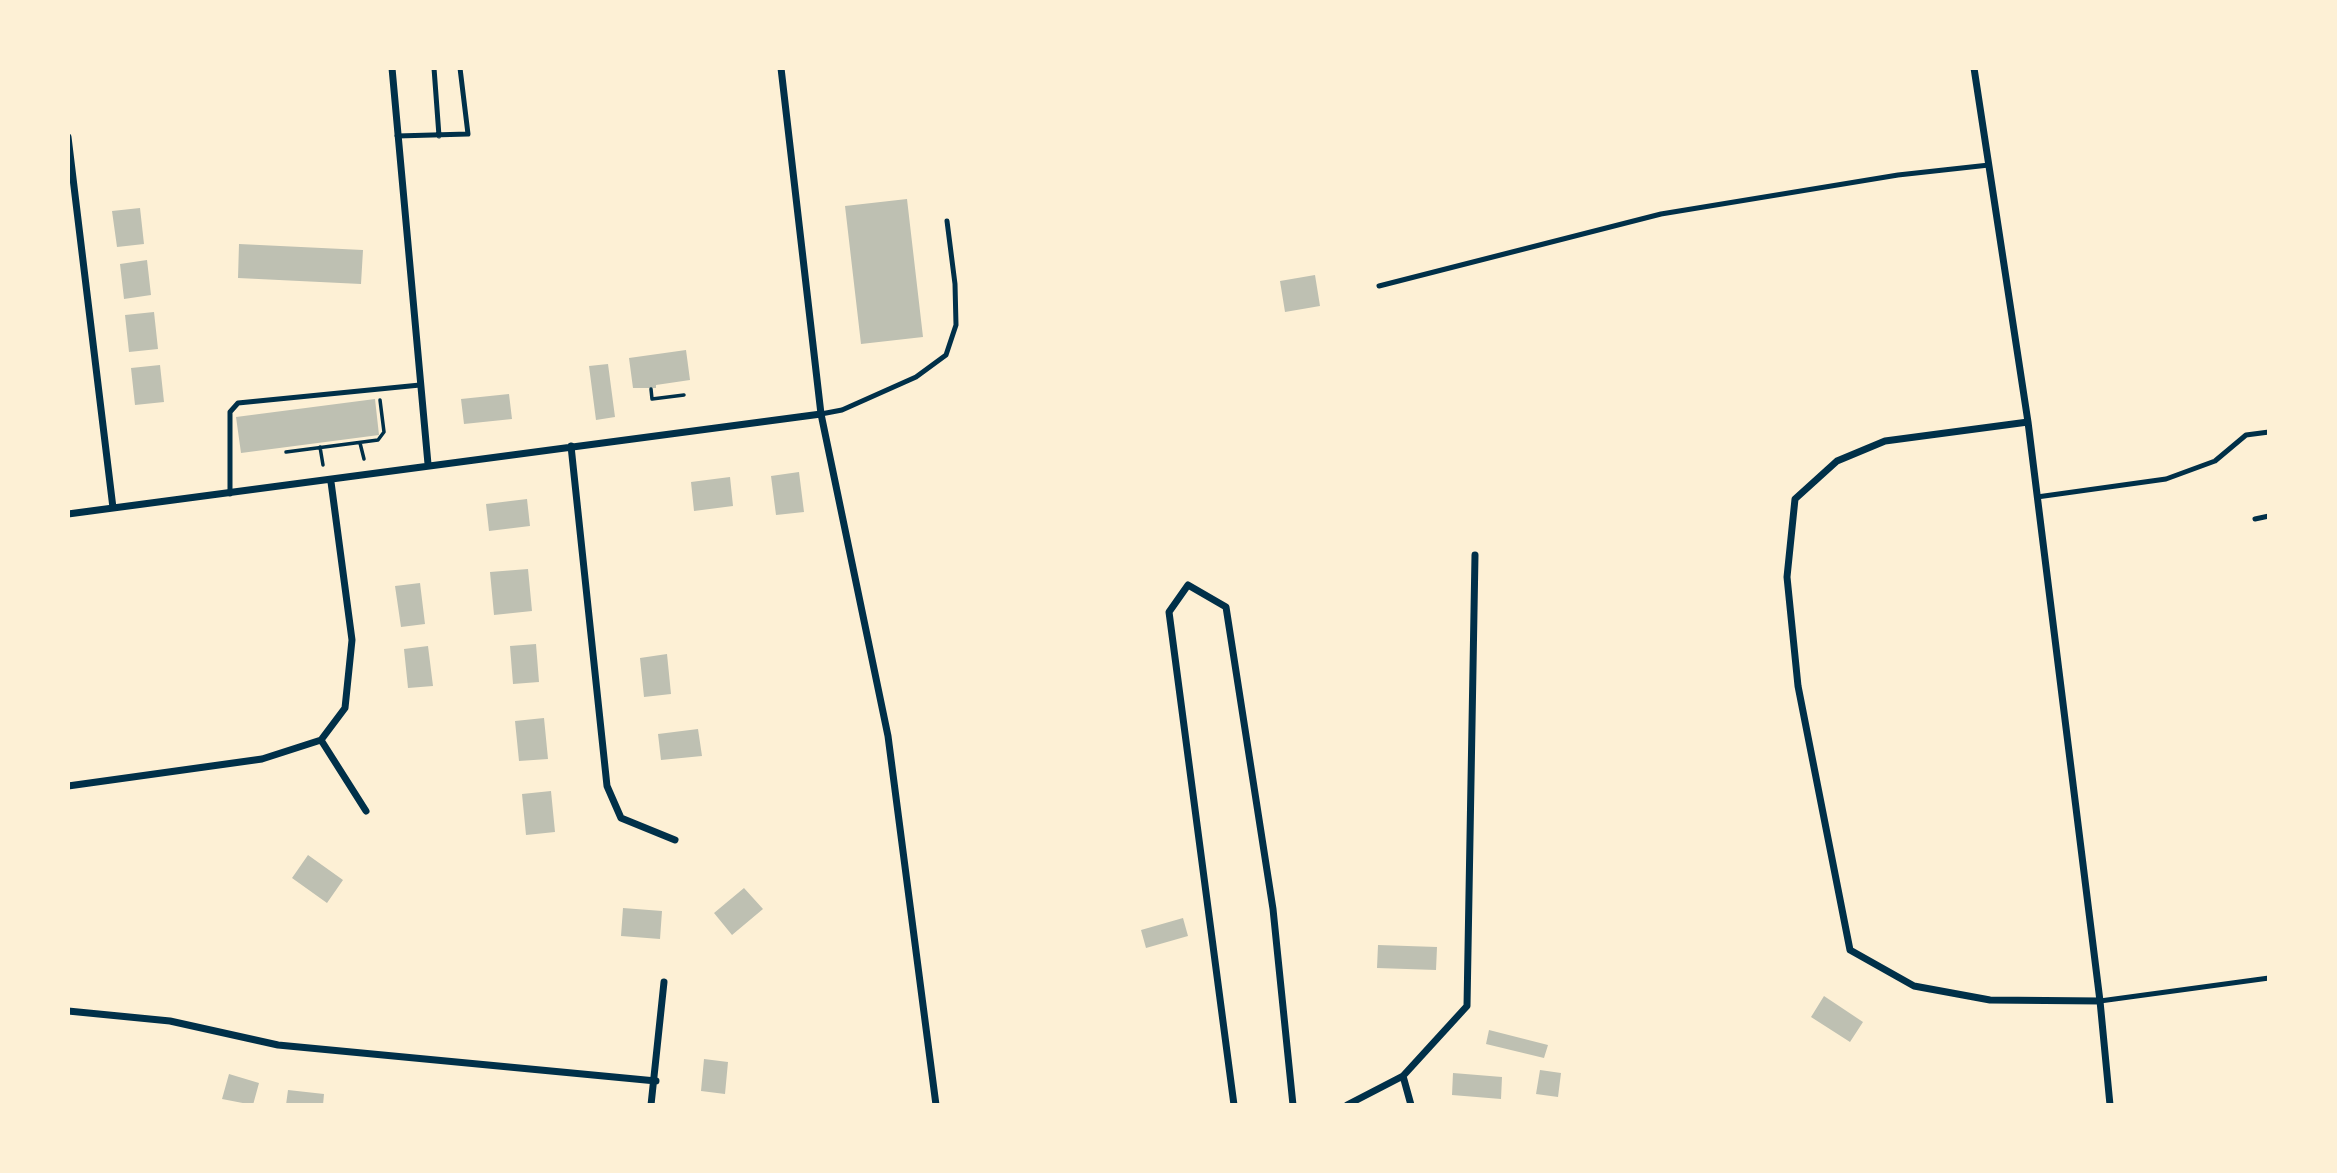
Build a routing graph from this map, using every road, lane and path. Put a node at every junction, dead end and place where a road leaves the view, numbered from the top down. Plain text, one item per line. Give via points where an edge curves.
1 (392, 68) edge
2 (434, 68) edge
3 (460, 68) edge
4 (781, 68) edge
5 (1974, 68) edge
6 (397, 136) junction
7 (439, 136) junction
8 (68, 137) edge
9 (1989, 165) junction
10 (947, 221) dead end
11 (1379, 286) dead end
12 (420, 385) junction
13 (379, 389) junction
14 (650, 389) dead end
15 (684, 395) dead end
16 (821, 414) junction
17 (2028, 422) junction
18 (2269, 432) edge
19 (360, 443) junction
20 (571, 446) junction
21 (320, 447) junction
22 (286, 452) dead end
23 (364, 459) dead end
24 (428, 464) junction
25 (323, 465) dead end
26 (331, 482) junction
27 (230, 494) junction
28 (2037, 497) junction
29 (113, 508) junction
30 (68, 514) edge
31 (2269, 516) edge
32 (2255, 519) dead end
33 (1475, 555) dead end
34 (321, 740) junction
35 (68, 786) edge
36 (366, 811) dead end
37 (675, 841) dead end
38 (2269, 978) edge
39 (664, 982) dead end
40 (2100, 1001) junction
41 (68, 1011) edge
42 (1403, 1076) junction
43 (656, 1081) junction
44 (651, 1105) edge
45 (936, 1105) edge
46 (1234, 1105) edge
47 (1293, 1105) edge
48 (1347, 1105) edge
49 (1411, 1105) edge
50 (2110, 1105) edge

1 - 6 street
2 - 7 lane
3 - 7 lane via 468,134
4 - 16 street
5 - 9 street
6 - 7 lane
6 - 12 street
8 - 29 street
9 - 11 lane via 1898,175 1661,214
9 - 17 street
10 - 16 lane via 956,325 946,355 916,377 842,411
12 - 13 lane
12 - 24 street
13 - 19 path via 384,432 378,440
13 - 27 lane via 237,403 232,407
14 - 15 path via 652,399
16 - 20 street
16 - 45 street via 888,736
17 - 28 street
17 - 40 street via 1885,441 1837,461 1795,499 1787,578 1798,685 1850,950 1914,986 1990,999
18 - 28 lane via 2246,435 2215,461 2166,479
19 - 21 path
19 - 23 path
20 - 24 street
20 - 37 street via 607,786 621,818
21 - 22 path
21 - 25 path
24 - 26 street
26 - 27 street
26 - 34 street via 352,640 345,708
27 - 29 street
28 - 40 street
29 - 30 street
31 - 32 lane
33 - 42 street via 1468,1006
34 - 35 street via 262,759
34 - 36 street
38 - 40 lane
39 - 43 street
40 - 50 street
41 - 43 street via 170,1021 278,1045
42 - 48 street
42 - 49 street
43 - 44 street
46 - 47 street via 1169,612 1188,584 1226,607 1273,909

